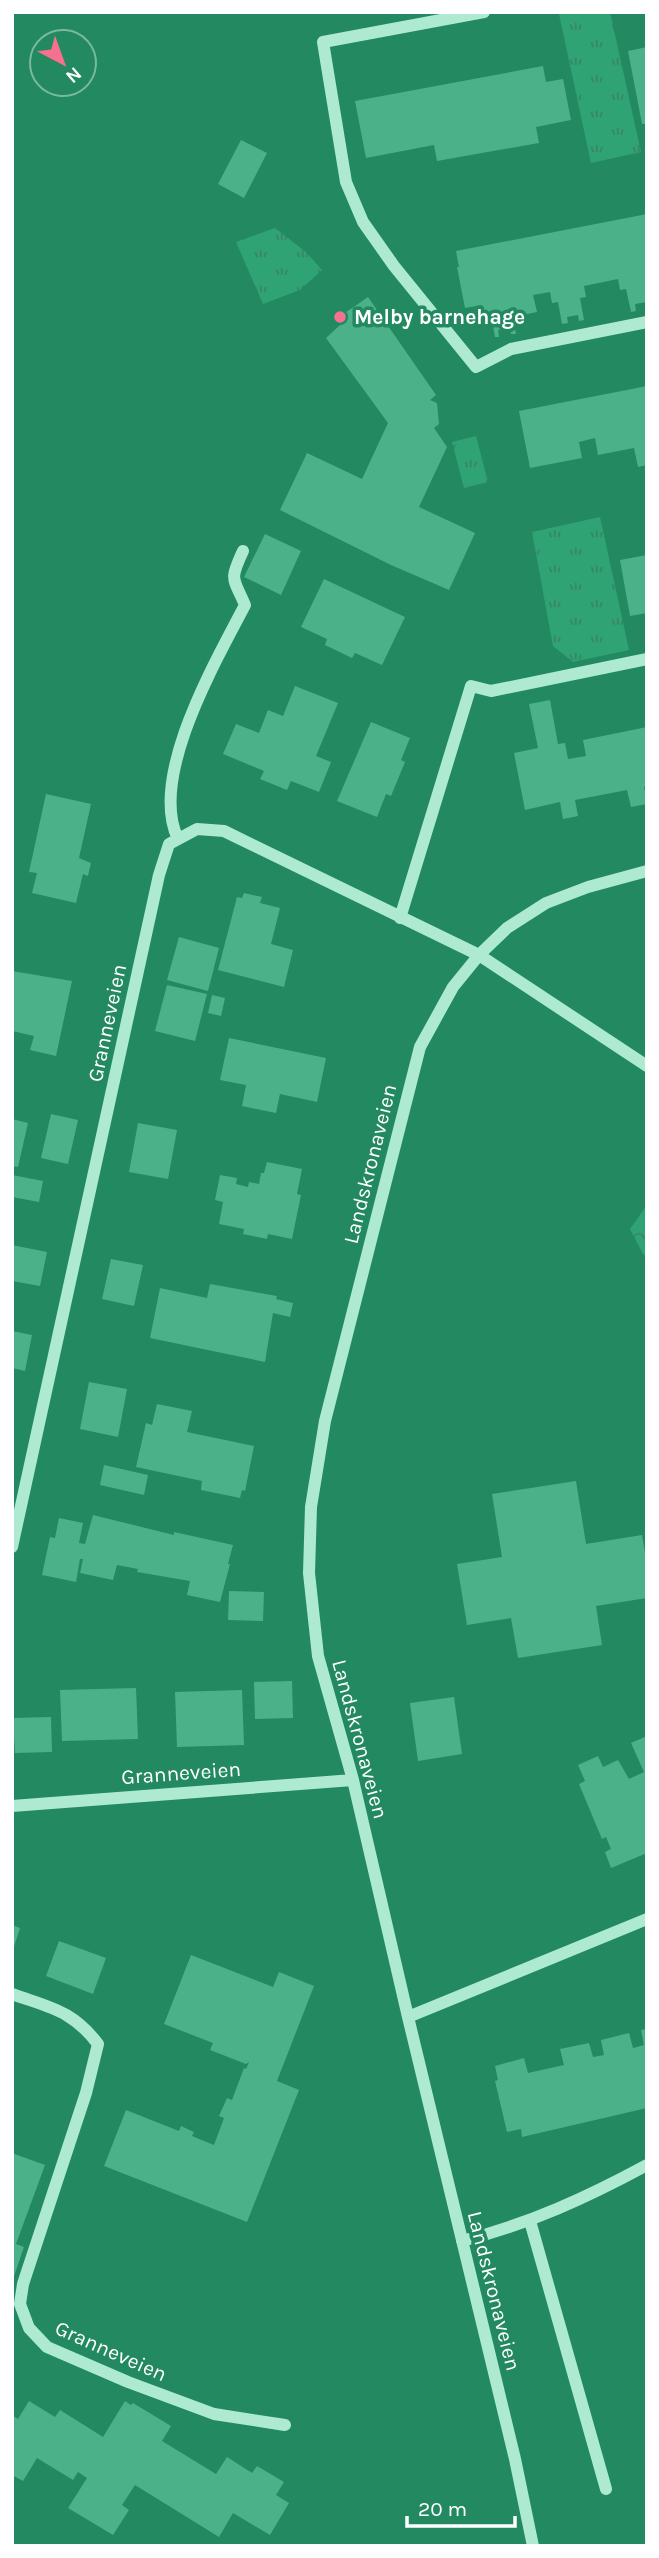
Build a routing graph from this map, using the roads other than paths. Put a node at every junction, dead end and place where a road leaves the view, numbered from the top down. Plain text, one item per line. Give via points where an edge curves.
1 (484, 12) edge
2 (647, 322) edge
3 (243, 551) dead end
4 (647, 659) edge
5 (178, 839) junction
6 (647, 872) edge
7 (400, 918) junction
8 (480, 954) junction
9 (647, 1066) edge
10 (12, 1547) edge
11 (353, 1780) junction
12 (12, 1806) edge
13 (647, 1919) edge
14 (12, 1994) edge
15 (408, 2017) junction
16 (647, 2165) edge
17 (530, 2221) junction
18 (462, 2241) junction
19 (16, 2303) edge
20 (285, 2425) dead end
21 (606, 2489) dead end
22 (533, 2546) edge

1 - 2 street via 323,43 346,182 363,222 476,367 510,349
3 - 5 street via 233,579 245,605 200,692 175,767 169,801
4 - 7 street via 491,691 471,686
5 - 7 street via 197,829 225,831
5 - 10 street, Granneveien via 169,844 159,875
6 - 8 street, Landskronaveien via 546,903 507,928
7 - 8 street
8 - 9 street
8 - 11 street, Landskronaveien via 453,987 420,1047 325,1421 311,1507 309,1573 318,1656
11 - 12 street, Granneveien
11 - 15 street, Landskronaveien
13 - 15 street
14 - 19 street, Granneveien via 67,2013 98,2044
15 - 18 street, Landskronaveien
16 - 17 street
17 - 18 street
17 - 21 street
18 - 22 street, Landskronaveien
19 - 20 street, Granneveien via 29,2328 47,2347 214,2414

